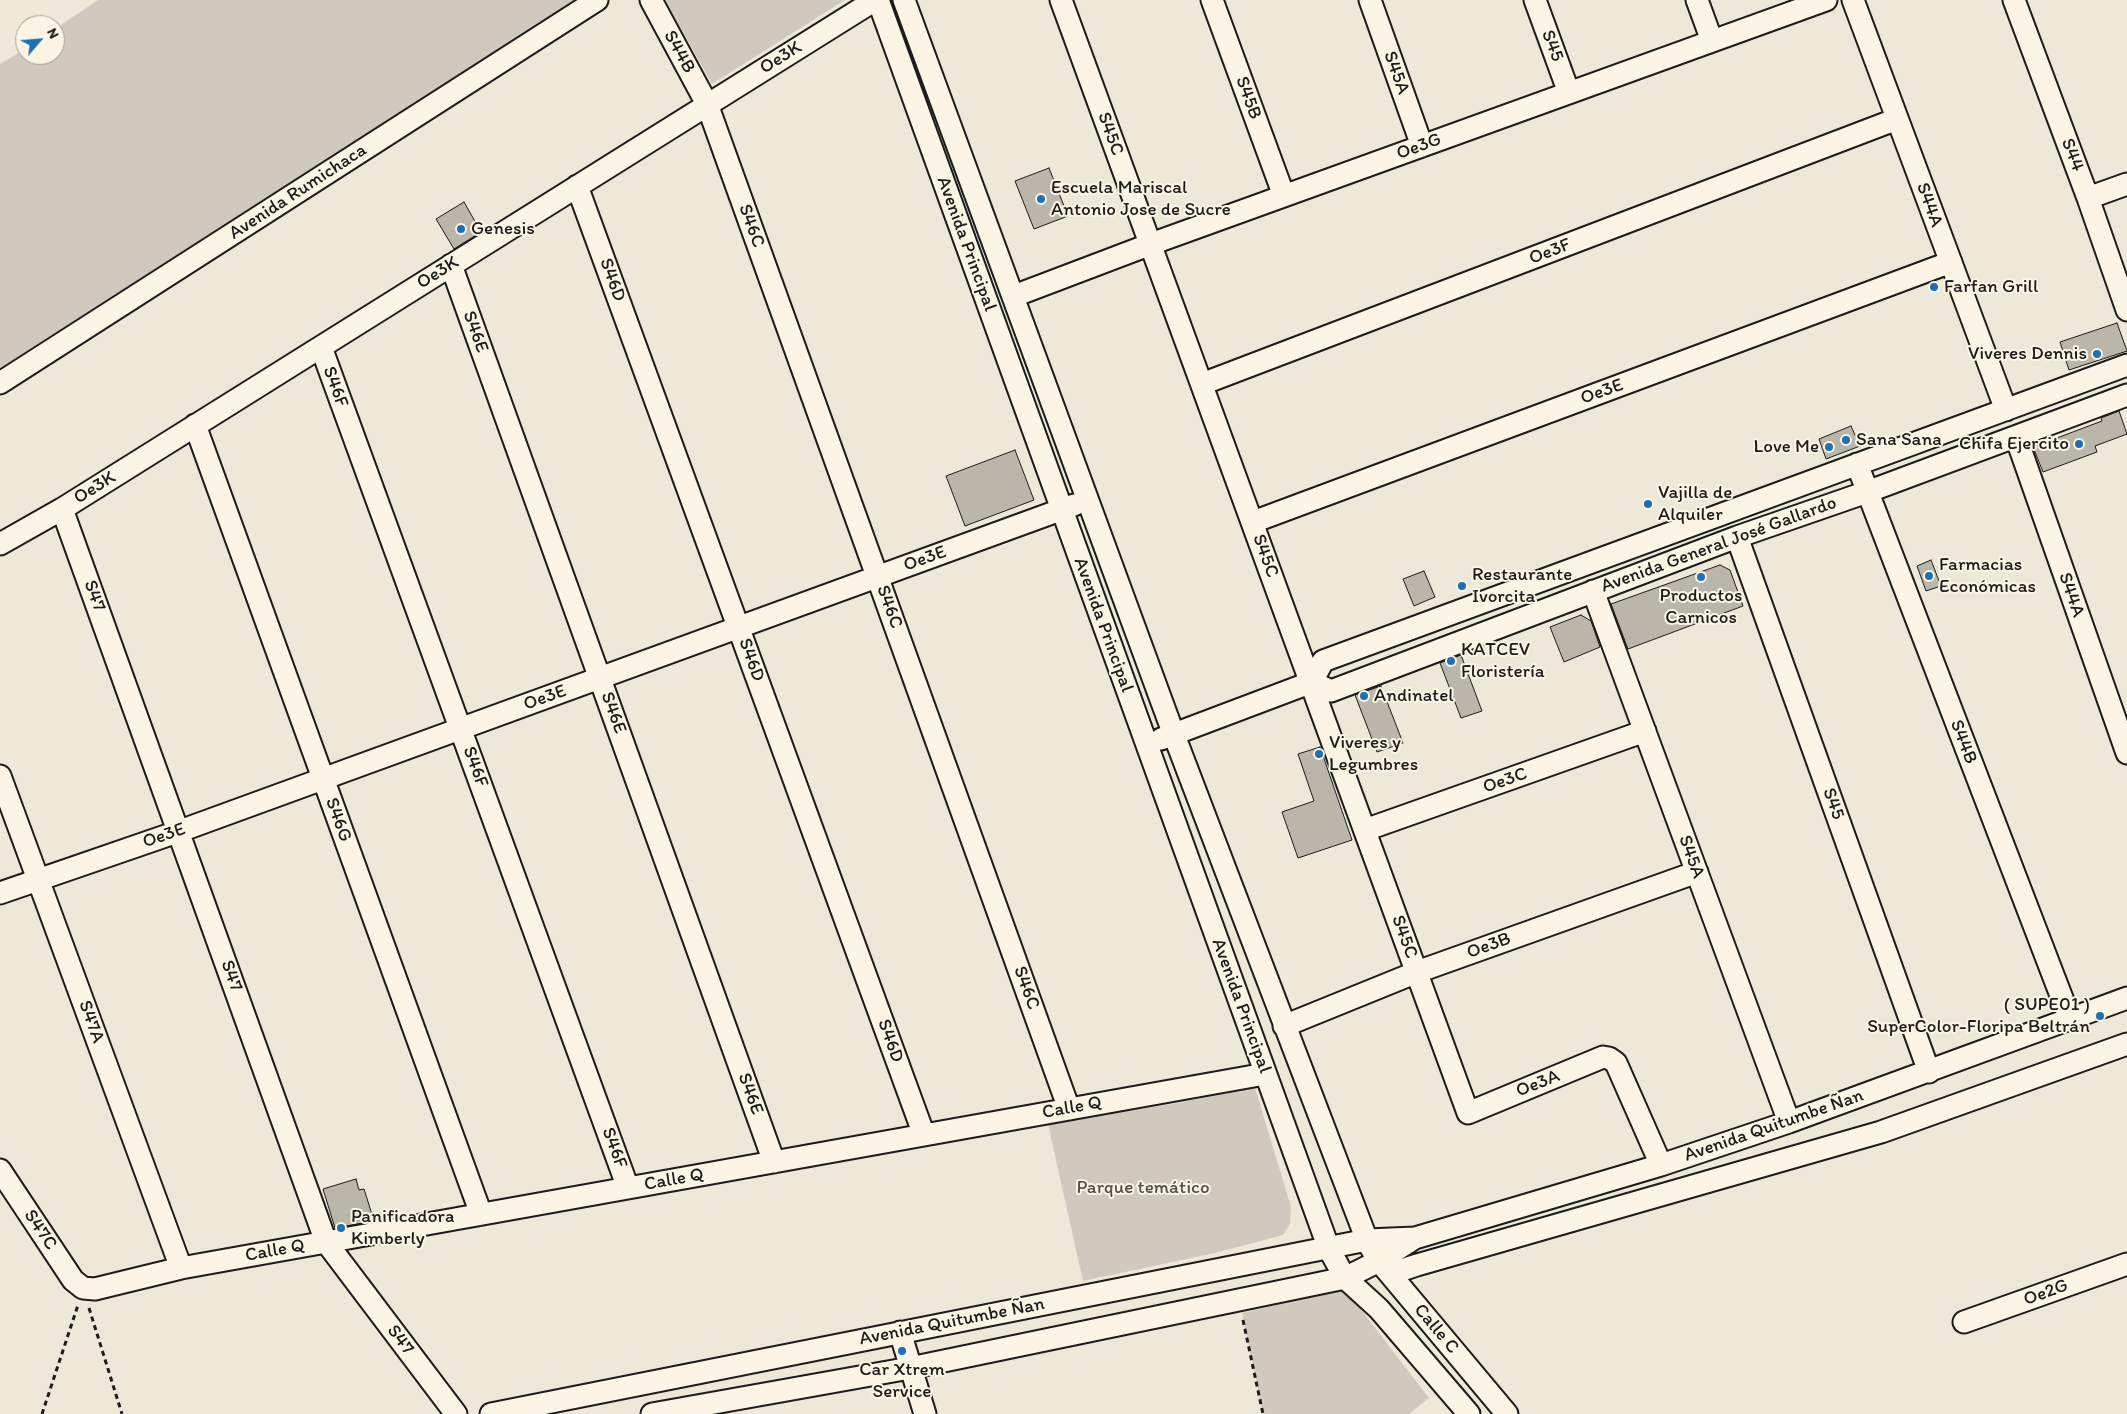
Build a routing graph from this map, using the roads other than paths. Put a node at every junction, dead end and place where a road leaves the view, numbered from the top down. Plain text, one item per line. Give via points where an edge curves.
1 (597, 0) edge
2 (651, 0) edge
3 (876, 0) edge
4 (904, 0) edge
5 (1061, 0) edge
6 (1212, 0) edge
7 (1370, 0) edge
8 (1534, 0) edge
9 (1697, 0) edge
10 (1826, 0) edge
11 (1853, 0) edge
12 (2014, 0) edge
13 (1712, 41) junction
14 (1569, 93) junction
15 (707, 104) junction
16 (1897, 119) junction
17 (1422, 146) junction
18 (2127, 184) edge
19 (577, 186) junction
20 (1284, 196) junction
21 (2088, 198) junction
22 (1151, 244) junction
23 (1950, 262) junction
24 (451, 265) junction
25 (1014, 296) junction
26 (2127, 310) edge
27 (320, 347) junction
28 (2127, 365) edge
29 (0, 384) edge
30 (1202, 384) junction
31 (2127, 395) edge
32 (2006, 410) junction
33 (195, 425) junction
34 (2016, 437) junction
35 (1857, 464) junction
36 (1867, 492) junction
37 (1088, 500) junction
38 (62, 508) junction
39 (1061, 510) junction
40 (1253, 522) junction
41 (1737, 537) junction
42 (0, 544) edge
43 (878, 576) junction
44 (1593, 591) junction
45 (739, 627) junction
46 (600, 677) junction
47 (1312, 682) junction
48 (460, 728) junction
49 (1646, 731) junction
50 (1174, 734) junction
51 (1146, 745) junction
52 (2127, 753) edge
53 (0, 776) edge
54 (323, 778) junction
55 (1365, 830) junction
56 (180, 831) junction
57 (1697, 872) junction
58 (38, 880) junction
59 (0, 893) edge
60 (1417, 972) junction
61 (2127, 998) edge
62 (2070, 1019) junction
63 (1284, 1026) junction
64 (2127, 1044) edge
65 (1929, 1072) junction
66 (1265, 1074) junction
67 (1069, 1109) junction
68 (1468, 1113) joint
69 (1790, 1122) junction
70 (924, 1135) junction
71 (774, 1162) junction
72 (1661, 1165) junction
73 (0, 1170) edge
74 (628, 1188) junction
75 (481, 1214) junction
76 (1415, 1238) junction
77 (326, 1242) junction
78 (1368, 1242) junction
79 (1329, 1249) junction
80 (2127, 1264) edge
81 (181, 1268) junction
82 (1385, 1268) junction
83 (1345, 1278) junction
84 (84, 1288) joint
85 (1964, 1322) dead end
86 (900, 1332) junction
87 (910, 1368) junction
88 (456, 1414) edge
89 (491, 1414) edge
90 (652, 1414) edge
91 (925, 1414) edge
92 (1469, 1414) edge
93 (1507, 1414) edge

1 - 29 street, Avenida Rumichaca
2 - 15 street, S44B
3 - 15 street, Oe3K
3 - 39 street, Avenida Principal
4 - 25 street, Avenida Principal
5 - 22 street, S45C
6 - 20 street, S45B
7 - 17 street, S45A
8 - 14 street, S45
9 - 13 street
10 - 13 street, Oe3G
11 - 16 street, S44A
12 - 21 street, S44
13 - 14 street, Oe3G
14 - 17 street, Oe3G
15 - 19 street, Oe3K
15 - 43 street, S46C
16 - 23 street, S44A
16 - 30 street, Oe3F
17 - 20 street, Oe3G
18 - 21 street
19 - 24 street, Oe3K
19 - 45 street, S46D
20 - 22 street, Oe3G
21 - 26 street, S44
22 - 25 street, Oe3G
22 - 30 street, S45C
23 - 32 street, S44A
23 - 40 street, Oe3E
24 - 27 street, Oe3K
24 - 46 street, S46E
25 - 37 street, Avenida Principal
27 - 33 street, Oe3K
27 - 48 street, S46F
28 - 32 street, Avenida General José Gallardo
30 - 40 street, S45C
31 - 34 street, Avenida General José Gallardo
32 - 35 street, Avenida General José Gallardo
33 - 38 street, Oe3K
33 - 54 street, S46G
34 - 36 street, Avenida General José Gallardo
34 - 52 street, S44A
35 - 36 street, S44B
35 - 47 street, Avenida General José Gallardo via 1323,661
36 - 41 street, Avenida General José Gallardo
36 - 62 street, S44B
37 - 39 street, Oe3E
37 - 50 street, Avenida Principal
38 - 42 street, Oe3K
38 - 56 street, S47
39 - 43 street, Oe3E
39 - 51 street, Avenida Principal
40 - 47 street, S45C
41 - 44 street, Avenida General José Gallardo
41 - 65 street, S45
43 - 45 street, Oe3E
43 - 67 street, S46C
44 - 47 street, Avenida General José Gallardo via 1331,690
44 - 49 street, S45A
45 - 46 street, Oe3E
45 - 70 street, S46D
46 - 48 street, Oe3E
46 - 71 street, S46E
47 - 50 street
47 - 55 street, S45C
48 - 54 street, Oe3E
48 - 74 street, S46F
49 - 55 street, Oe3C
49 - 57 street, S45A
50 - 51 street
50 - 63 street, Avenida Principal
51 - 66 street, Avenida Principal
53 - 58 street, S47A
54 - 56 street, Oe3E
54 - 75 street, S46G
55 - 60 street, S45C
56 - 58 street, Oe3E
56 - 77 street, S47
57 - 60 street, Oe3B
57 - 69 street, S45A
58 - 59 street, Oe3E
58 - 81 street, S47A
60 - 63 street, Oe3B
60 - 68 street, S45C
61 - 62 street, Avenida Quitumbe Ñan
62 - 65 street, Avenida Quitumbe Ñan
63 - 78 street, Avenida Principal
64 - 82 street via 1881,1132
65 - 69 street, Avenida Quitumbe Ñan
66 - 67 street, Calle Q
66 - 79 street, Avenida Principal
67 - 70 street, Calle Q
68 - 72 street, Oe3A via 1603,1057 1609,1058 1616,1063
69 - 72 street, Avenida Quitumbe Ñan
70 - 71 street, Calle Q
71 - 74 street, Calle Q
72 - 76 street, Avenida Quitumbe Ñan
73 - 84 street, S47C via 74,1280
74 - 75 street, Calle Q
75 - 77 street, Calle Q
76 - 78 street, Avenida Quitumbe Ñan
76 - 82 street, Avenida Quitumbe Ñan
77 - 81 street, Calle Q
77 - 88 street, S47
78 - 79 street, Avenida Quitumbe Ñan
78 - 82 street, Calle C
79 - 83 street, Calle C
79 - 86 street, Avenida Quitumbe Ñan
80 - 85 street, Oe2G
81 - 84 street, Calle Q via 95,1289
82 - 83 street, Avenida Quitumbe Ñan
82 - 93 street, Calle C
83 - 87 street, Avenida Quitumbe Ñan
83 - 92 street, Calle C via 1379,1309
86 - 87 street
86 - 89 street, Avenida Quitumbe Ñan
87 - 90 street, Avenida Quitumbe Ñan
87 - 91 street

